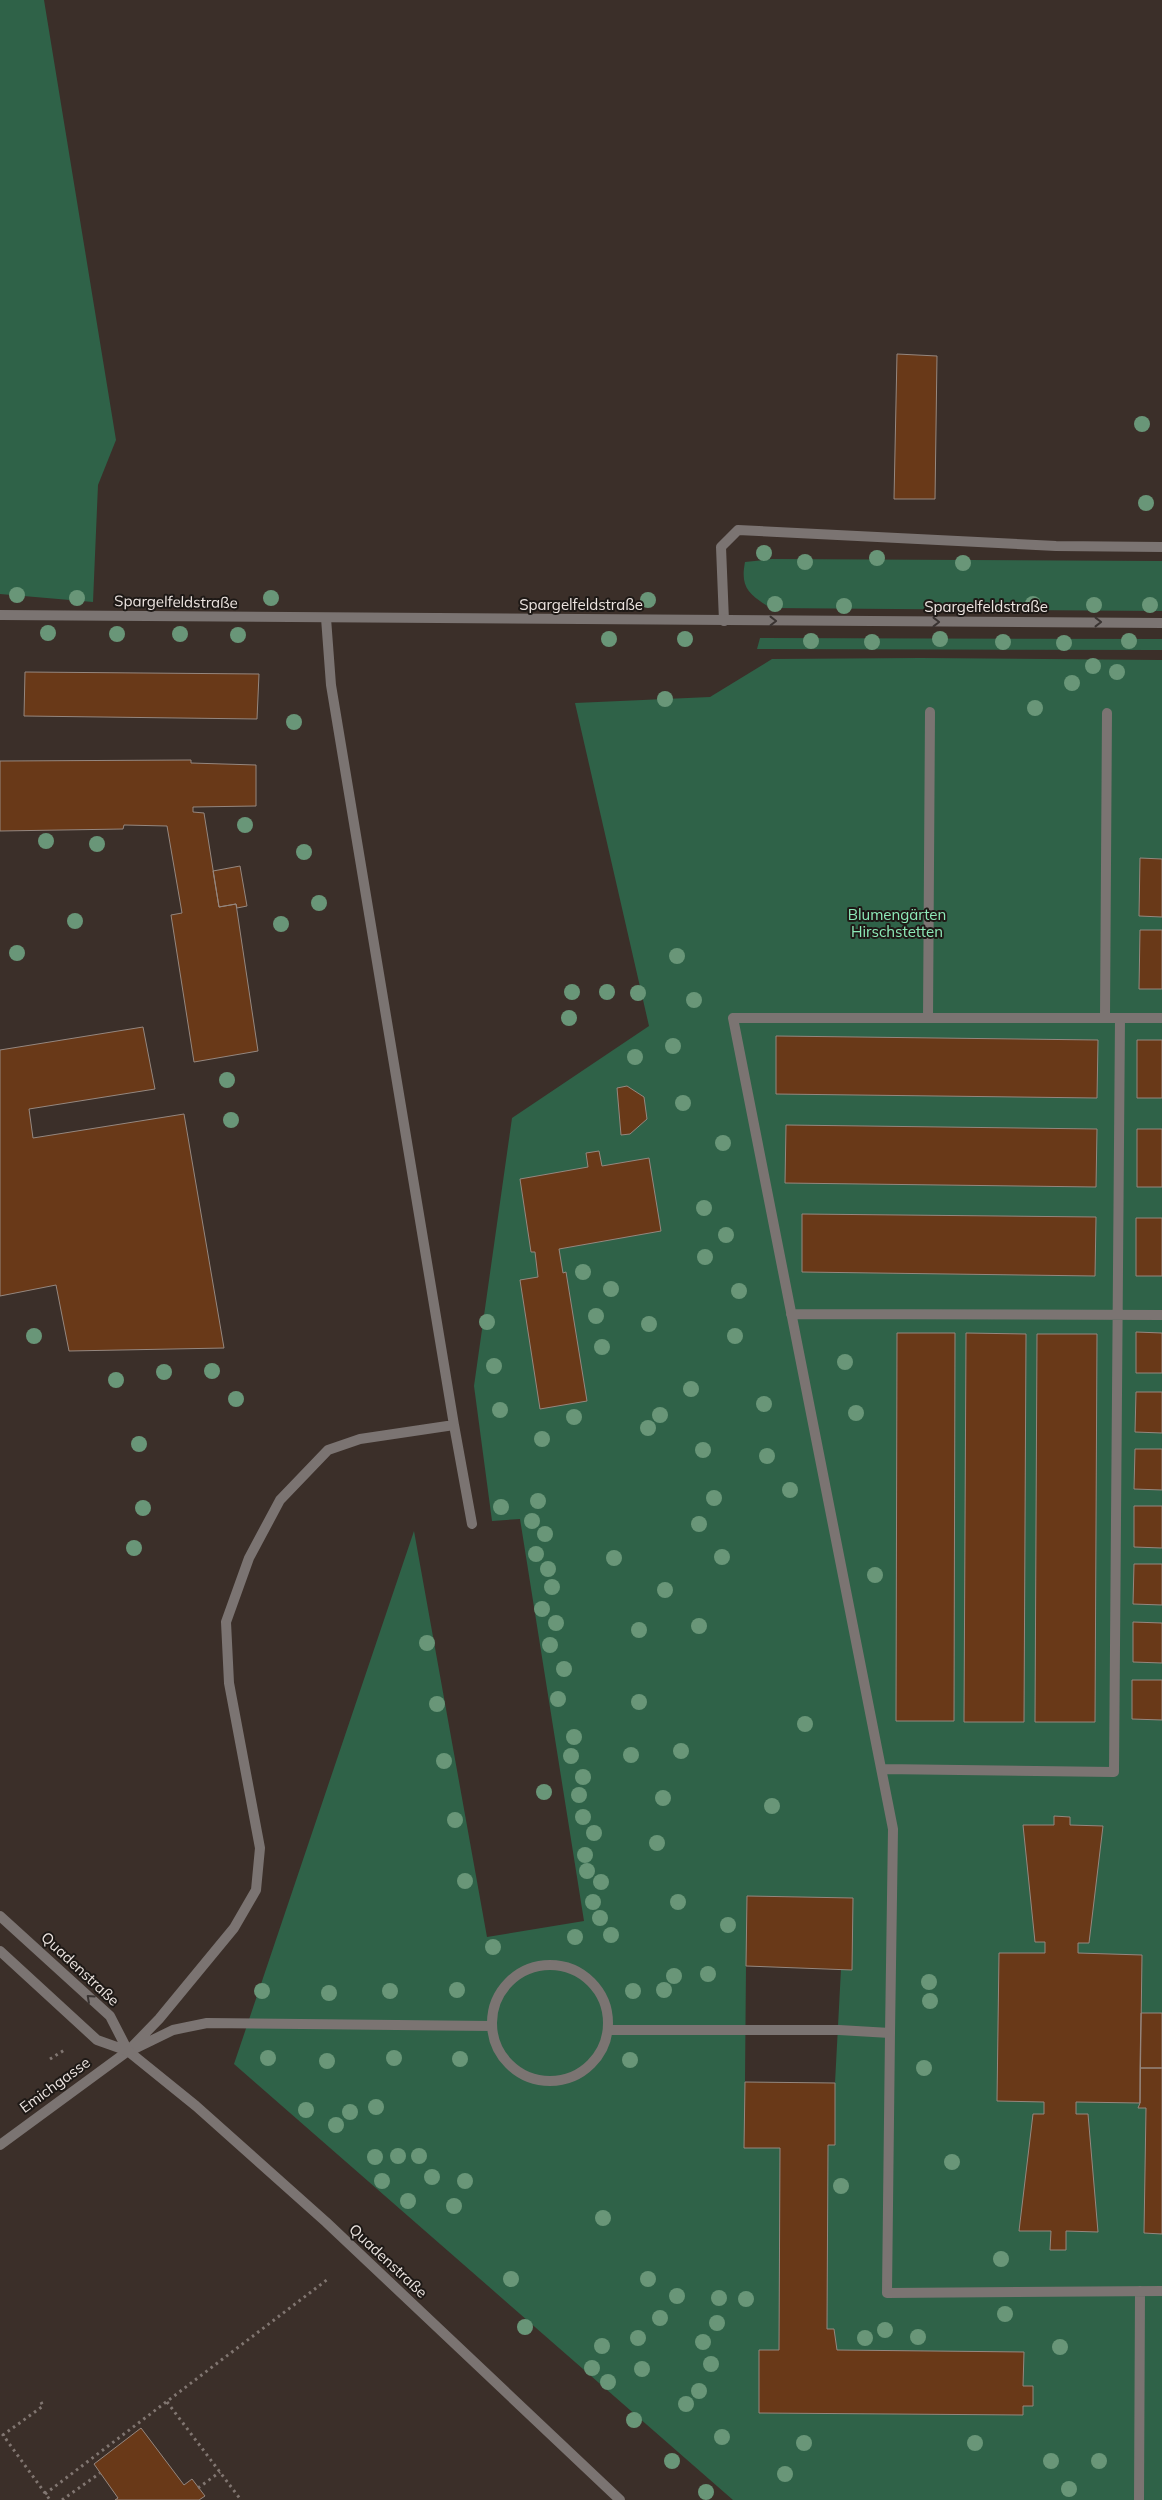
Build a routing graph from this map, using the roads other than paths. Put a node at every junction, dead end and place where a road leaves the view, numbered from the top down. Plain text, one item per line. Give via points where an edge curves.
1 (1162, 547) edge
2 (0, 615) edge
3 (326, 618) junction
4 (724, 621) junction
5 (1162, 623) edge
6 (930, 712) dead end
7 (1107, 713) dead end
8 (928, 1018) junction
9 (1105, 1018) junction
10 (1120, 1018) junction
11 (1162, 1018) edge
12 (792, 1314) junction
13 (1117, 1315) junction
14 (1162, 1315) edge
15 (454, 1425) junction
16 (472, 1524) dead end
17 (882, 1769) junction
18 (0, 1916) edge
19 (0, 1951) edge
20 (491, 2026) junction
21 (608, 2030) junction
22 (890, 2033) junction
23 (128, 2051) junction
24 (0, 2145) edge
25 (1140, 2291) junction
26 (1162, 2291) edge
27 (620, 2500) edge
28 (1139, 2500) edge

1 - 4 street via 1056,546 738,530 720,547
2 - 3 street, Spargelfeldstraße
3 - 4 street, Spargelfeldstraße
3 - 15 street via 331,685
4 -> 5 street, Spargelfeldstraße
6 - 8 street
7 - 9 street
8 - 9 street
8 - 12 street via 734,1018
9 - 10 street
10 - 11 street
10 - 13 street
12 - 13 street
12 - 17 street
13 - 14 street
13 - 17 street via 1114,1772
15 - 16 street
15 - 23 street via 360,1439 328,1450 280,1500 249,1558 226,1622 229,1683 260,1848 256,1890 234,1928 160,2018
17 - 22 street via 893,1829
23 -> 18 street, Quadenstraße via 110,2016
19 - 23 street, Quadenstraße via 97,2040
20 - 21 street via 497,2050 513,2069 535,2080 560,2081 584,2071 600,2053
20 - 21 street via 495,2002 508,1981 537,1965 559,1965 580,1972 597,1987 607,2007
20 - 23 street via 207,2023 173,2030
21 - 22 street
22 - 25 street via 887,2293
23 - 24 street, Emichgasse
23 - 27 street, Quadenstraße via 196,2106 326,2222
25 - 26 street
25 - 28 street

